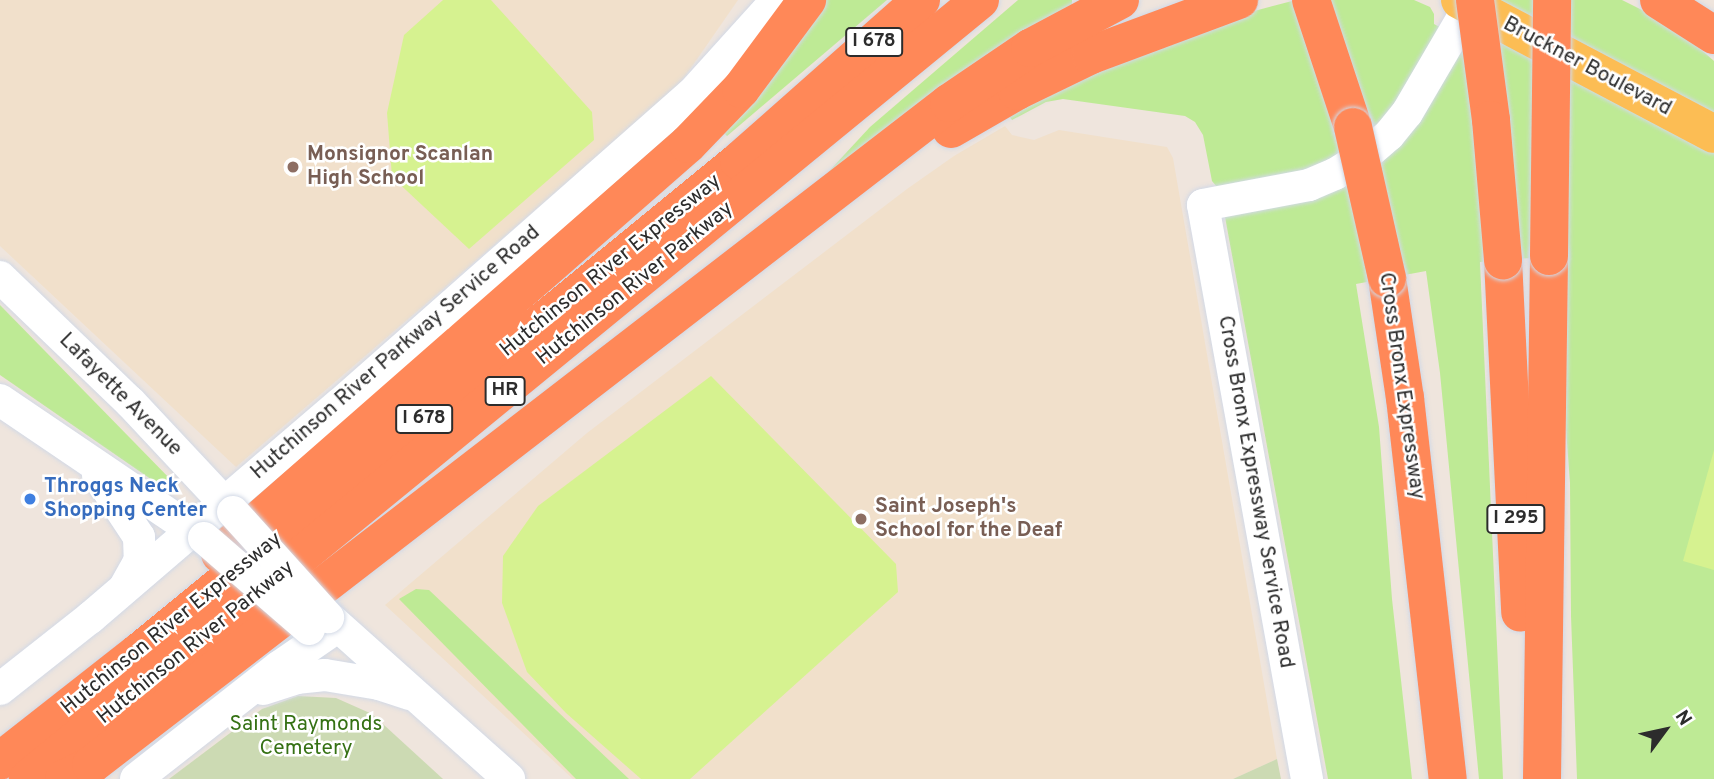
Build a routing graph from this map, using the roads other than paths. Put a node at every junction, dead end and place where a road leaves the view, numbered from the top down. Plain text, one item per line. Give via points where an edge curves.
1 (777, 0) edge
2 (807, 0) edge
3 (921, 0) edge
4 (979, 0) edge
5 (1120, 0) edge
6 (1238, 0) edge
7 (1311, 0) edge
8 (1318, 0) edge
9 (1552, 0) edge
10 (1659, 0) edge
11 (1468, 2) edge
12 (1714, 35) edge
13 (1353, 127) junction
14 (1714, 134) edge
15 (0, 277) edge
16 (618, 357) junction
17 (0, 400) edge
18 (81, 455) junction
19 (229, 508) junction
20 (198, 534) junction
21 (123, 590) junction
22 (323, 628) junction
23 (0, 689) edge
24 (425, 701) junction
25 (233, 703) junction
26 (15, 763) edge
27 (64, 779) edge
28 (136, 779) edge
29 (509, 779) edge
30 (1307, 779) edge
31 (1448, 779) edge
32 (1528, 779) edge
33 (1542, 779) edge

1 - 19 street, Hutchinson River Parkway Service Road via 692,94
2 - 26 highway via 750,79 688,144 118,641
3 - 26 highway, Hutchinson River Expressway / I 678 via 739,161 139,652
4 - 26 highway, Hutchinson River Parkway / HR
5 - 16 highway via 1038,42 965,91
6 - 16 highway via 1091,55 976,114 898,166 715,305
7 - 13 highway
8 - 13 highway, Cross Bronx Expressway
9 - 33 highway, bridge
10 - 12 highway
11 - 14 main road, Bruckner Boulevard
11 - 30 street, Cross Bronx Expressway Service Road via 1408,113 1367,154 1309,185 1203,205
11 - 32 highway, I 295, bridge via 1491,120 1503,260
13 - 31 highway, Cross Bronx Expressway, bridge via 1387,278 1405,398
15 - 19 street, Lafayette Avenue via 130,402
16 - 27 highway via 102,757
17 - 18 street, Lafayette Avenue
18 - 20 street, Lafayette Avenue
18 - 21 street via 139,537 138,567
19 - 20 street, Hutchinson River Parkway Service Road
19 - 22 street, Lafayette Avenue, bridge
20 - 21 street, Hutchinson River Parkway Service Road
20 - 22 street, Lafayette Avenue, bridge
21 - 23 street, Hutchinson River Parkway Service Road
22 - 24 street, Lafayette Avenue
22 - 25 street
24 - 25 street via 379,684 325,675 284,681
24 - 29 street, Lafayette Avenue
25 - 28 street

